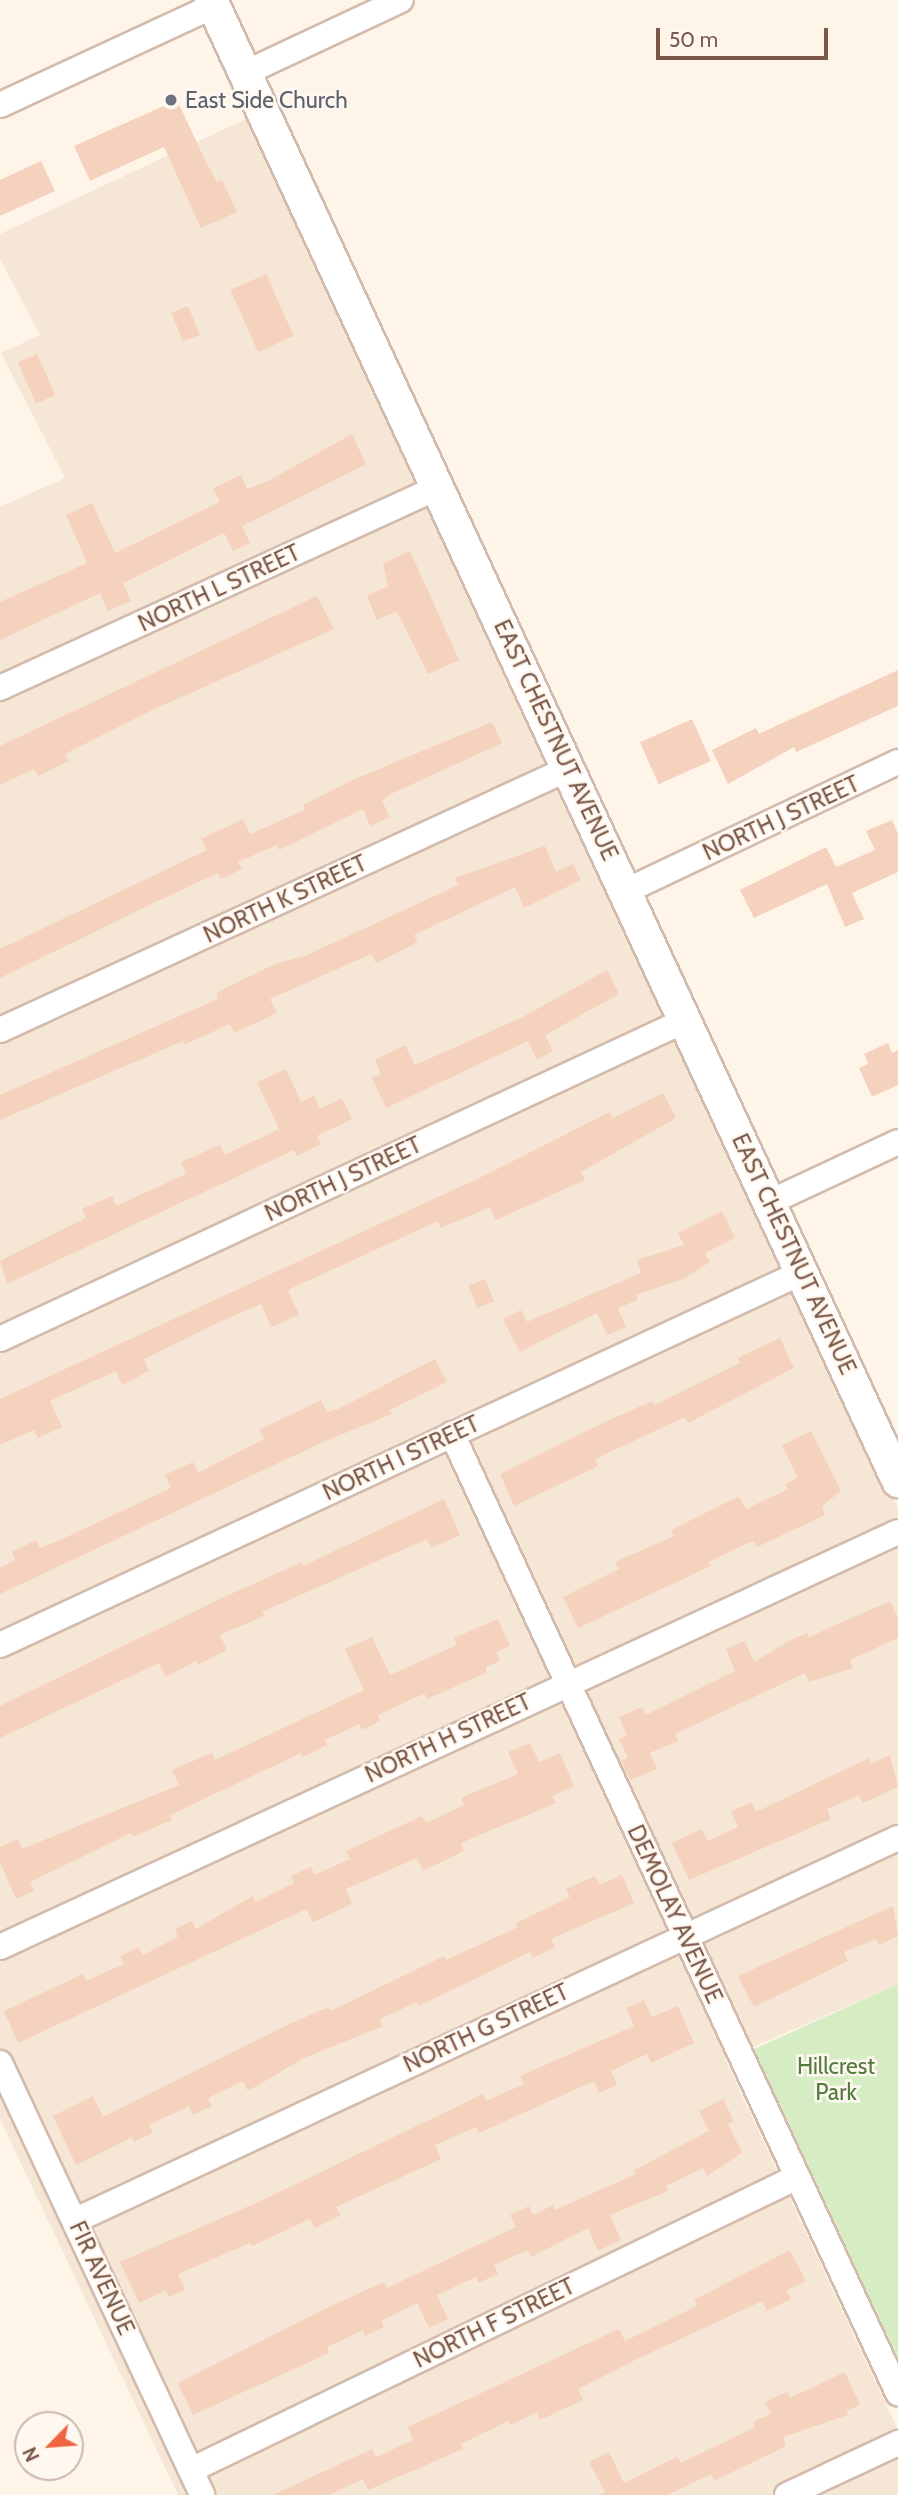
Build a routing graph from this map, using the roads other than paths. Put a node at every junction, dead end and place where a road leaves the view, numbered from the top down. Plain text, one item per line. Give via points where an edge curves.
1 (401, 0) edge
2 (212, 3) edge
3 (245, 73) junction
4 (0, 105) edge
5 (439, 487) junction
6 (0, 688) edge
7 (898, 762) edge
8 (570, 768) junction
9 (626, 891) junction
10 (686, 1020) junction
11 (0, 1031) edge
12 (898, 1142) edge
13 (770, 1202) junction
14 (803, 1272) junction
15 (0, 1339) edge
16 (452, 1434) junction
17 (898, 1481) edge
18 (898, 1532) edge
19 (0, 1645) edge
20 (567, 1682) junction
21 (898, 1838) edge
22 (685, 1936) junction
23 (0, 1947) edge
24 (0, 2063) edge
25 (797, 2177) junction
26 (76, 2220) junction
27 (898, 2393) edge
28 (898, 2442) edge
29 (191, 2470) junction
30 (202, 2495) edge
31 (787, 2495) edge

1 - 3 street
2 - 3 street, EAST CHESTNUT AVENUE
2 - 4 street
3 - 5 street, EAST CHESTNUT AVENUE
5 - 6 street, NORTH L STREET
5 - 8 street, EAST CHESTNUT AVENUE
7 - 9 street, NORTH J STREET
8 - 9 street, EAST CHESTNUT AVENUE
8 - 11 street, NORTH K STREET
9 - 10 street, EAST CHESTNUT AVENUE
10 - 13 street, EAST CHESTNUT AVENUE
10 - 15 street, NORTH J STREET
12 - 13 street
13 - 14 street, EAST CHESTNUT AVENUE
14 - 16 street, NORTH I STREET
14 - 17 street, EAST CHESTNUT AVENUE
16 - 19 street, NORTH I STREET
16 - 20 street, DEMOLAY AVENUE
18 - 20 street, NORTH H STREET
20 - 22 street, DEMOLAY AVENUE
20 - 23 street, NORTH H STREET
21 - 22 street, NORTH G STREET
22 - 25 street, DEMOLAY AVENUE
22 - 26 street, NORTH G STREET
24 - 26 street, FIR AVENUE
25 - 27 street, DEMOLAY AVENUE
25 - 29 street, NORTH F STREET
26 - 29 street, FIR AVENUE
28 - 31 street
29 - 30 street, FIR AVENUE

